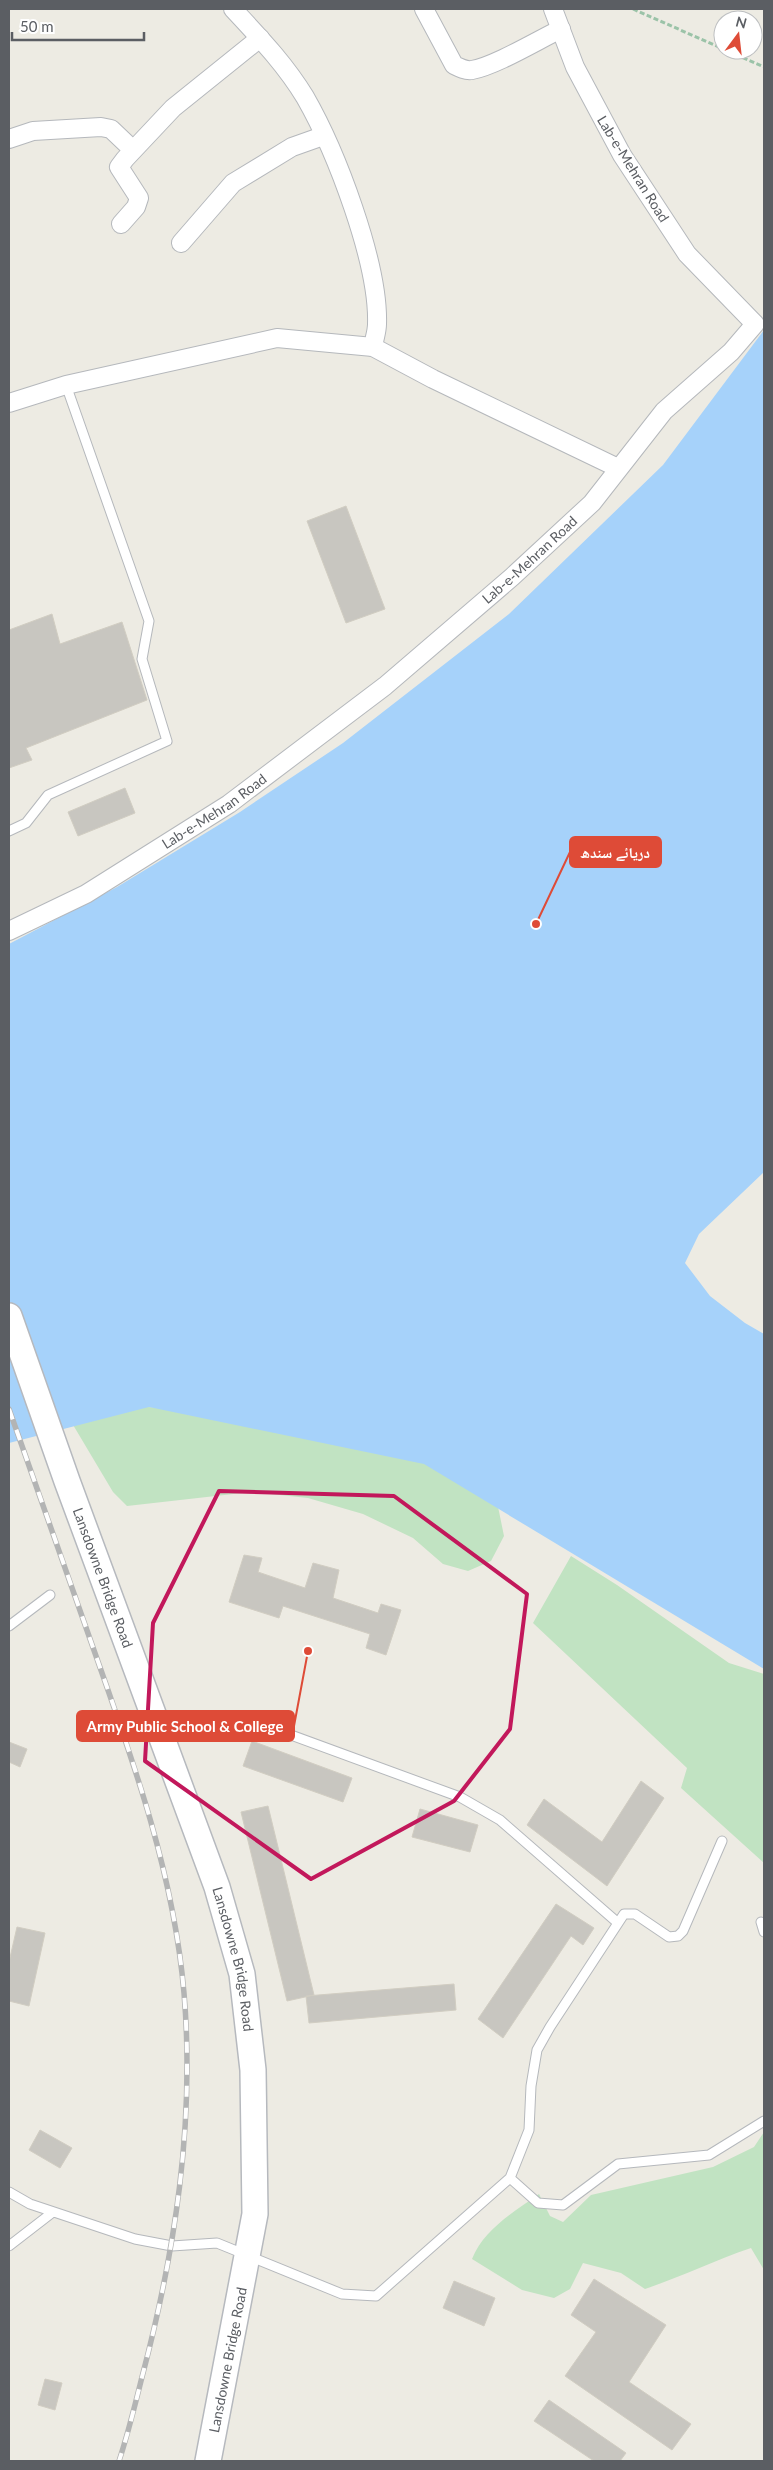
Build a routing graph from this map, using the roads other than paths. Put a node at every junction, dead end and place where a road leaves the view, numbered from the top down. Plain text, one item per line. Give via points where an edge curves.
1 (233, 9) edge
2 (424, 9) edge
3 (553, 9) edge
4 (561, 29) junction
5 (260, 38) junction
6 (323, 136) junction
7 (9, 140) edge
8 (132, 149) junction
9 (121, 224) dead end
10 (181, 243) dead end
11 (373, 347) junction
12 (66, 385) junction
13 (9, 403) edge
14 (618, 468) junction
15 (9, 830) edge
16 (9, 931) edge
17 (9, 1316) edge
18 (50, 1595) dead end
19 (9, 1626) edge
20 (250, 1720) dead end
21 (722, 1841) dead end
22 (761, 1922) dead end
23 (618, 1923) junction
24 (764, 1932) edge
25 (764, 2121) edge
26 (510, 2178) junction
27 (9, 2192) edge
28 (53, 2212) junction
29 (9, 2246) edge
30 (249, 2256) junction
31 (208, 2460) edge

1 - 5 street
2 - 4 street via 454,65 463,69 472,70 490,63
3 - 4 street
4 - 14 street, Lab-e-Mehran Road via 575,67 622,155 687,254 755,324 732,352 664,411
5 - 6 street via 305,97
5 - 8 street via 174,108
6 - 10 street via 292,147 233,183
6 - 11 street via 354,212 373,282 377,325
7 - 8 street via 33,131 101,127 111,129
8 - 9 street via 120,167 139,198 136,207
11 - 12 street via 277,338
11 - 14 street
12 - 13 street
12 - 15 lane via 149,621 142,659 167,741 48,795 26,823
14 - 16 street, Lab-e-Mehran Road via 592,503 385,686 228,804 86,894
17 - 30 main road, Lansdowne Bridge Road via 217,1887 242,1974 253,2070 256,2214
18 - 19 lane
20 - 23 lane via 460,1797 500,1820
21 - 23 lane via 678,1936 669,1937 635,1914 624,1914
22 - 24 lane
23 - 26 lane via 537,2050 529,2130
25 - 26 lane via 709,2155 618,2164 563,2205 538,2203
26 - 30 lane via 376,2296 342,2294
27 - 28 lane
28 - 29 lane
28 - 30 lane via 135,2240 172,2246 216,2243
30 - 31 main road, Lansdowne Bridge Road

